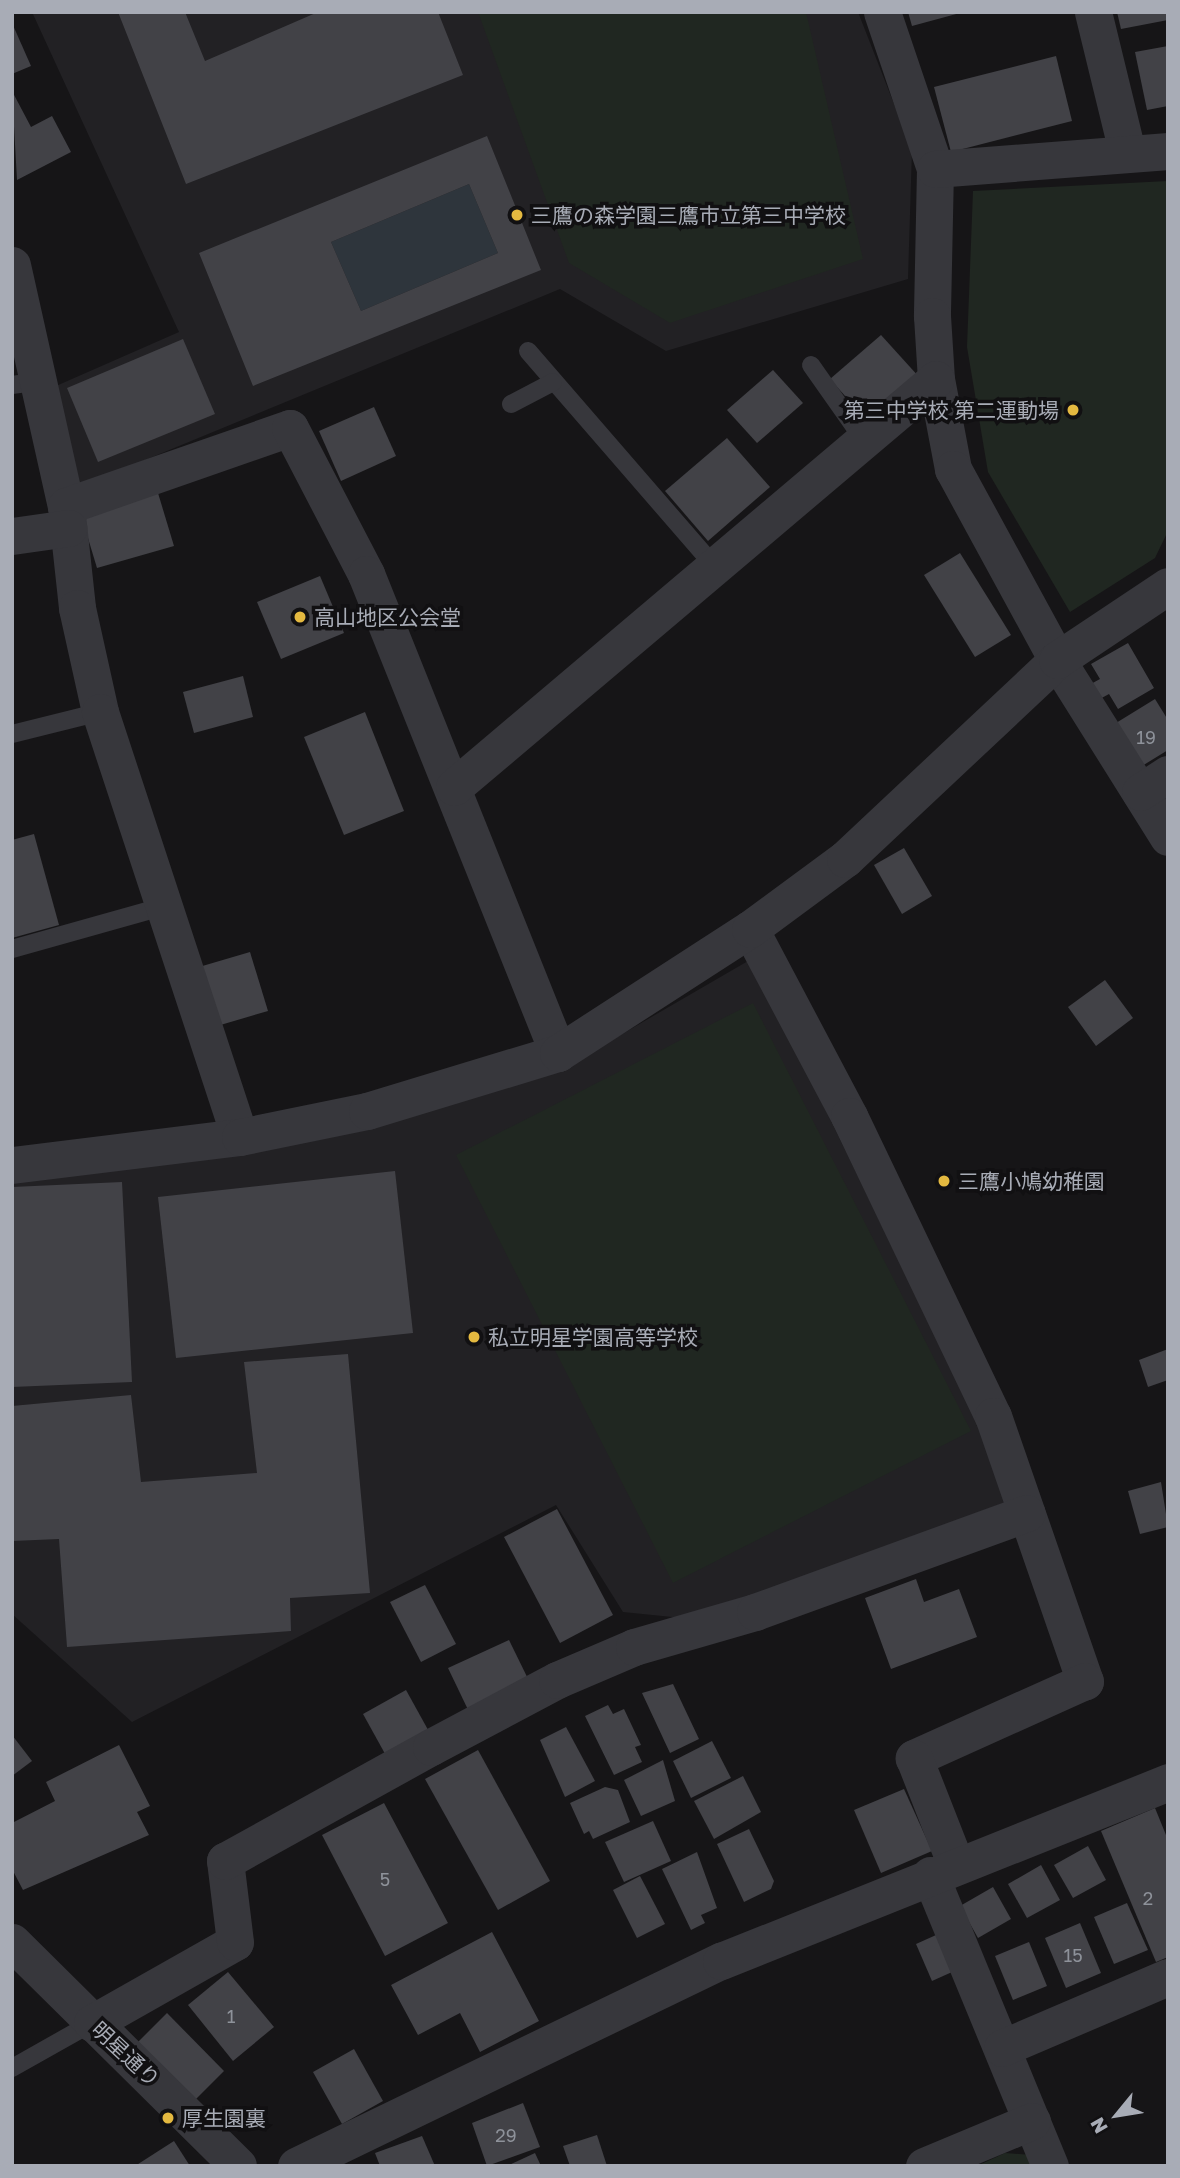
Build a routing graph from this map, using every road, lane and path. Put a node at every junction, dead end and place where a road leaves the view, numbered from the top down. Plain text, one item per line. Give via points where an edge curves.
1 (882, 12) edge
2 (1093, 12) edge
3 (1168, 150) edge
4 (1127, 152) junction
5 (935, 169) junction
6 (12, 265) edge
7 (528, 351) dead end
8 (811, 365) dead end
9 (936, 379) junction
10 (553, 382) junction
11 (27, 383) edge
12 (511, 404) dead end
13 (863, 439) junction
14 (67, 517) junction
15 (12, 536) edge
16 (716, 568) junction
17 (1168, 586) edge
18 (1057, 660) junction
19 (100, 712) junction
20 (12, 734) edge
21 (1154, 783) edge
22 (454, 787) junction
23 (1168, 837) edge
24 (165, 906) junction
25 (750, 929) junction
26 (12, 948) edge
27 (558, 1053) junction
28 (240, 1138) junction
29 (12, 1165) edge
30 (1027, 1513) junction
31 (1168, 1782) edge
32 (943, 1870) junction
33 (12, 1942) edge
34 (1168, 1977) edge
35 (92, 2023) junction
36 (1002, 2048) junction
37 (12, 2068) edge
38 (1032, 2121) junction
39 (238, 2166) edge
40 (296, 2166) edge
41 (924, 2166) edge
42 (1050, 2166) edge

1 - 5 street
2 - 4 street
3 - 4 street
4 - 5 street
5 - 9 street
6 - 11 street
7 - 10 lane
8 - 13 lane
9 - 13 street
9 - 18 street via 953,469
10 - 12 lane
10 - 16 lane
11 - 14 street
13 - 16 street
14 - 15 street
14 - 19 street via 78,608
14 - 22 street via 290,428 366,574
16 - 22 street
17 - 18 street
18 - 21 street
18 - 25 street via 845,859
19 - 20 lane
19 - 24 street
21 - 23 street
22 - 27 street
24 - 26 lane
24 - 28 street
25 - 27 street
25 - 30 street via 849,1116 993,1416
27 - 28 street via 367,1111
28 - 29 street
30 - 32 street via 1085,1681 914,1758
30 - 35 street via 755,1612 634,1647 557,1681 431,1747 225,1861 234,1942
31 - 32 street
32 - 36 street
32 - 40 street via 721,1961
33 - 35 street, 明星通り
34 - 36 street
35 - 37 lane
35 - 39 street, 明星通り
36 - 38 street
38 - 41 street
38 - 42 street

